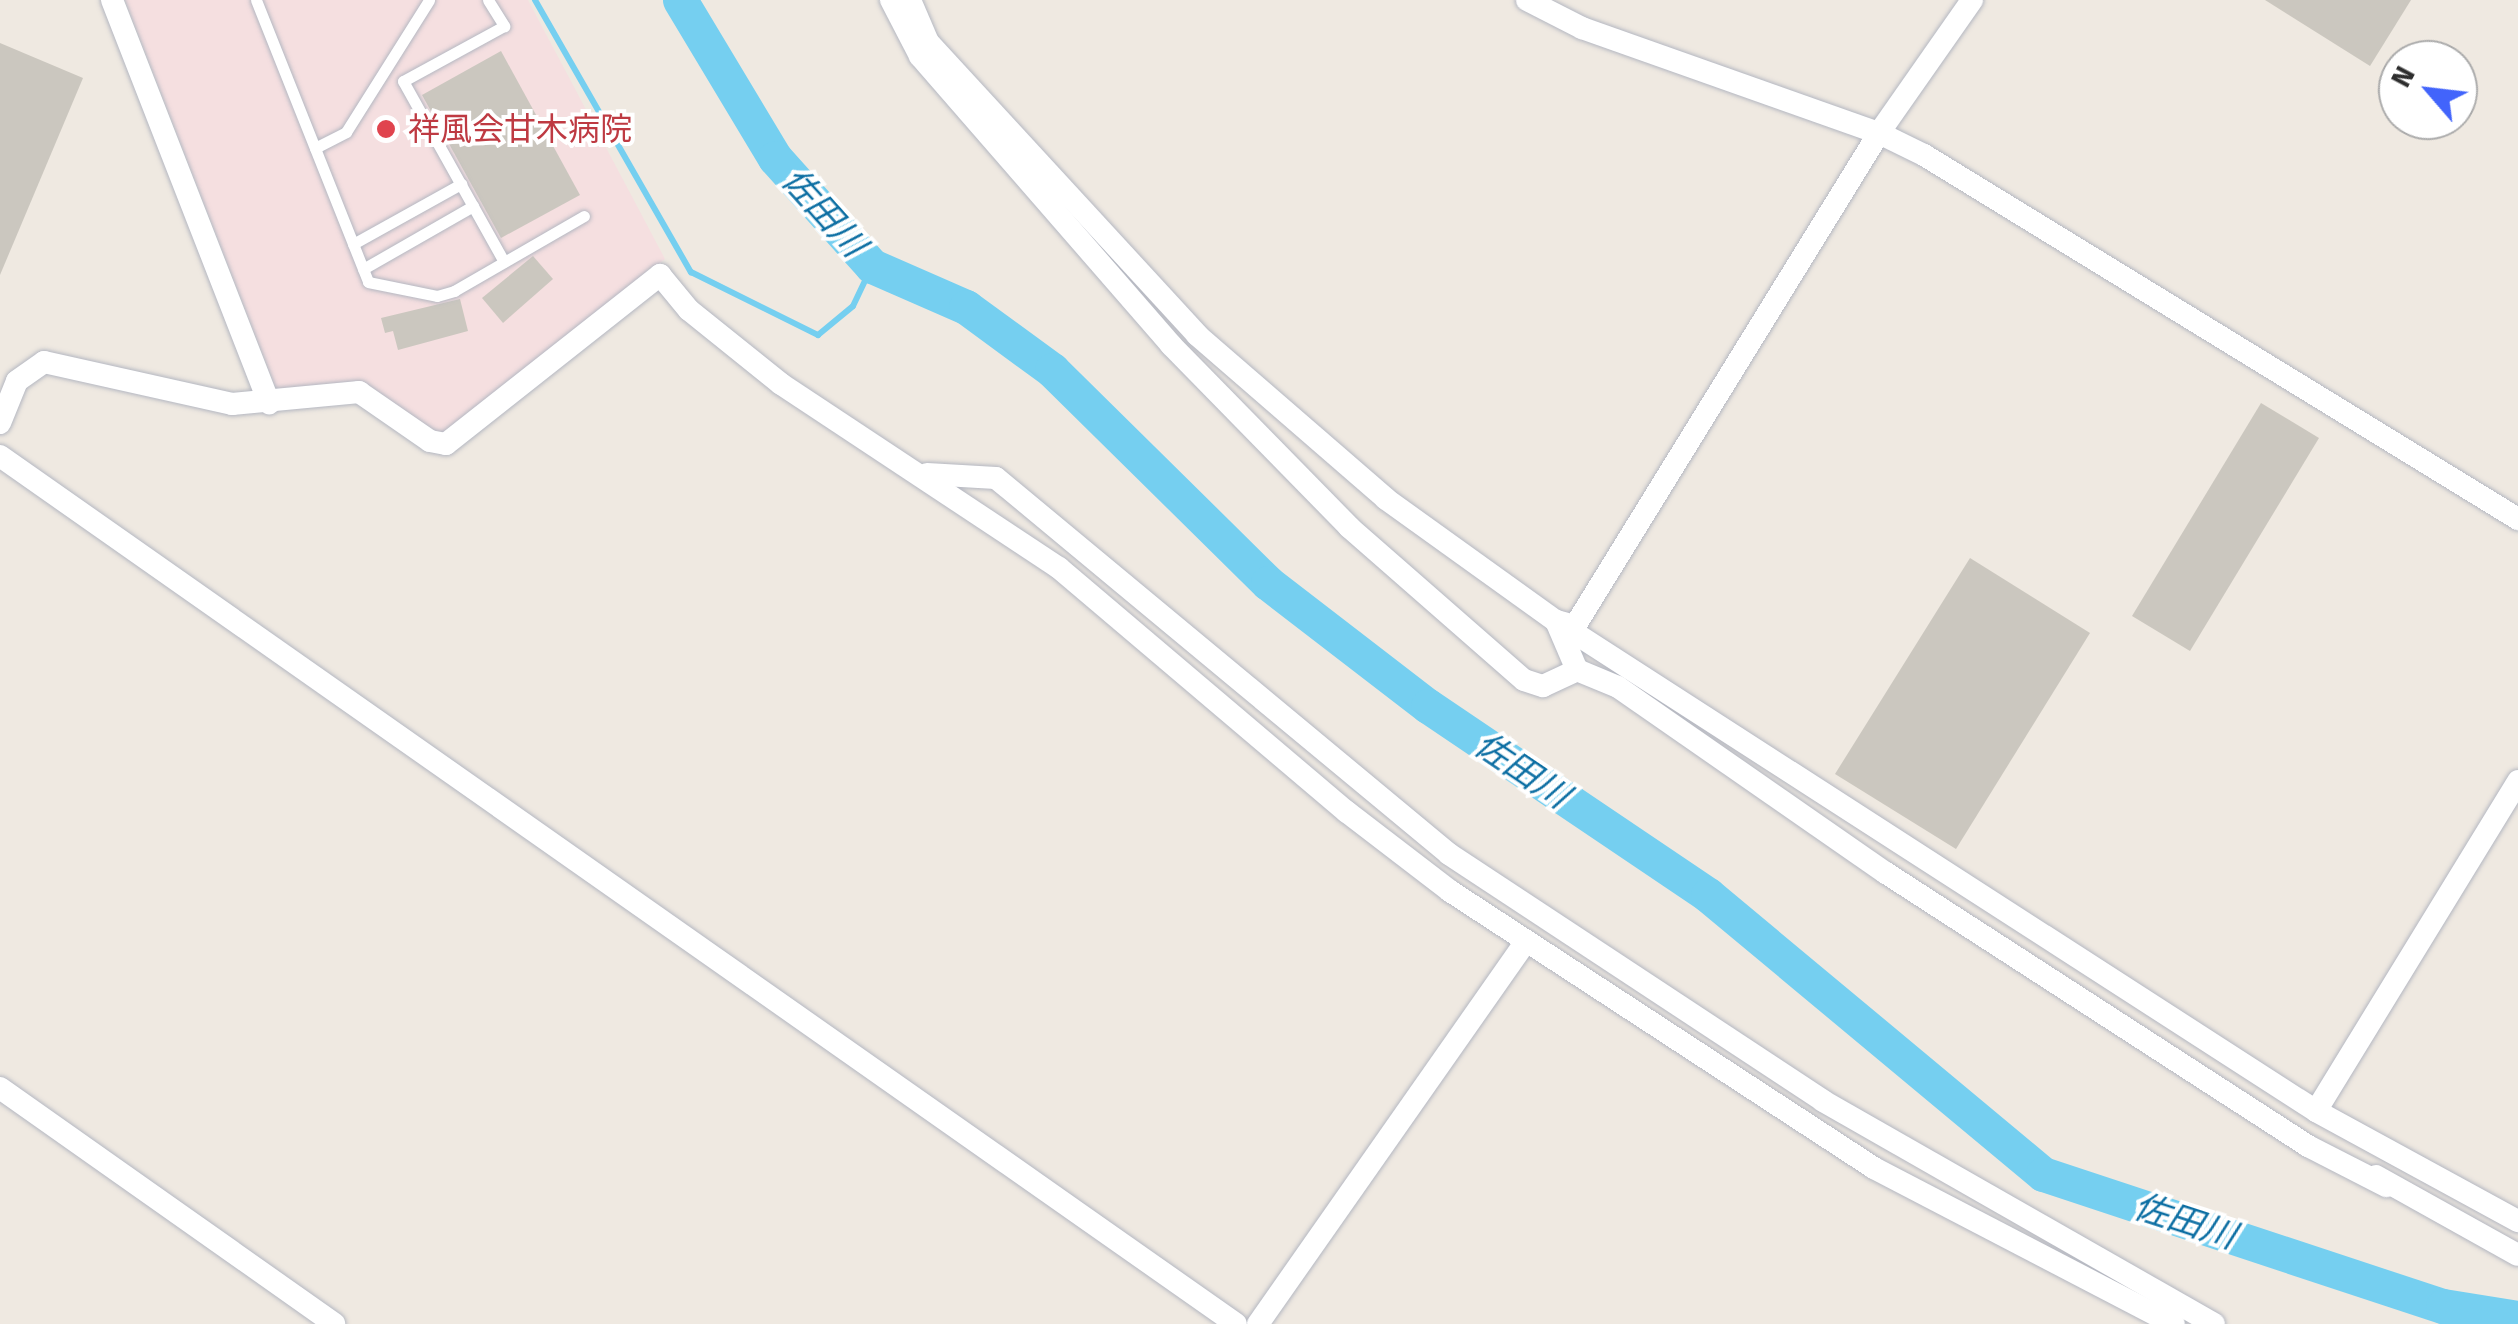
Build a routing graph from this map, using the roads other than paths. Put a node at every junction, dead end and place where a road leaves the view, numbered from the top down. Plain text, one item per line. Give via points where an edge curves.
1 (112, 0) edge
2 (256, 0) edge
3 (430, 0) edge
4 (488, 0) edge
5 (891, 0) edge
6 (910, 0) edge
7 (1527, 0) edge
8 (1972, 0) edge
9 (1880, 133) junction
10 (315, 148) junction
11 (461, 184) junction
12 (473, 206) junction
13 (584, 216) dead end
14 (353, 244) junction
15 (504, 262) junction
16 (363, 269) junction
17 (269, 403) junction
18 (0, 424) edge
19 (0, 456) edge
20 (922, 474) junction
21 (2518, 519) edge
22 (1556, 622) junction
23 (1577, 670) junction
24 (2518, 781) edge
25 (1526, 941) junction
26 (0, 1088) edge
27 (2316, 1111) junction
28 (2386, 1186) junction
29 (2518, 1221) edge
30 (2518, 1254) edge
31 (334, 1324) edge
32 (1236, 1324) edge
33 (1258, 1324) edge
34 (2174, 1324) edge
35 (2214, 1324) edge

1 - 17 street
2 - 10 lane
3 - 10 lane via 346,132
4 - 11 lane via 504,26 404,81
5 - 23 street via 920,56 1114,283 1271,452 1524,680 1543,686
6 - 22 street via 928,42 1197,335 1386,499
7 - 9 street via 1582,28
8 - 9 street
9 - 21 street
9 - 22 street via 1575,626
10 - 14 lane
11 - 12 lane
11 - 14 lane
12 - 15 lane
12 - 16 lane
13 - 15 lane
14 - 16 lane
15 - 16 lane via 437,296 368,282
17 - 18 street via 232,404 44,362 17,381
17 - 20 street via 359,392 430,441 446,444 660,275 689,310 780,384
19 - 32 street
20 - 25 street via 1059,568 1347,812
20 - 35 street via 996,478 1449,854 1823,1101
22 - 23 street
22 - 27 street
23 - 28 street via 1618,687 1886,873 2308,1146
24 - 27 street
25 - 33 street
25 - 34 street via 1874,1168
26 - 31 street
27 - 28 street
27 - 29 street
28 - 30 street

